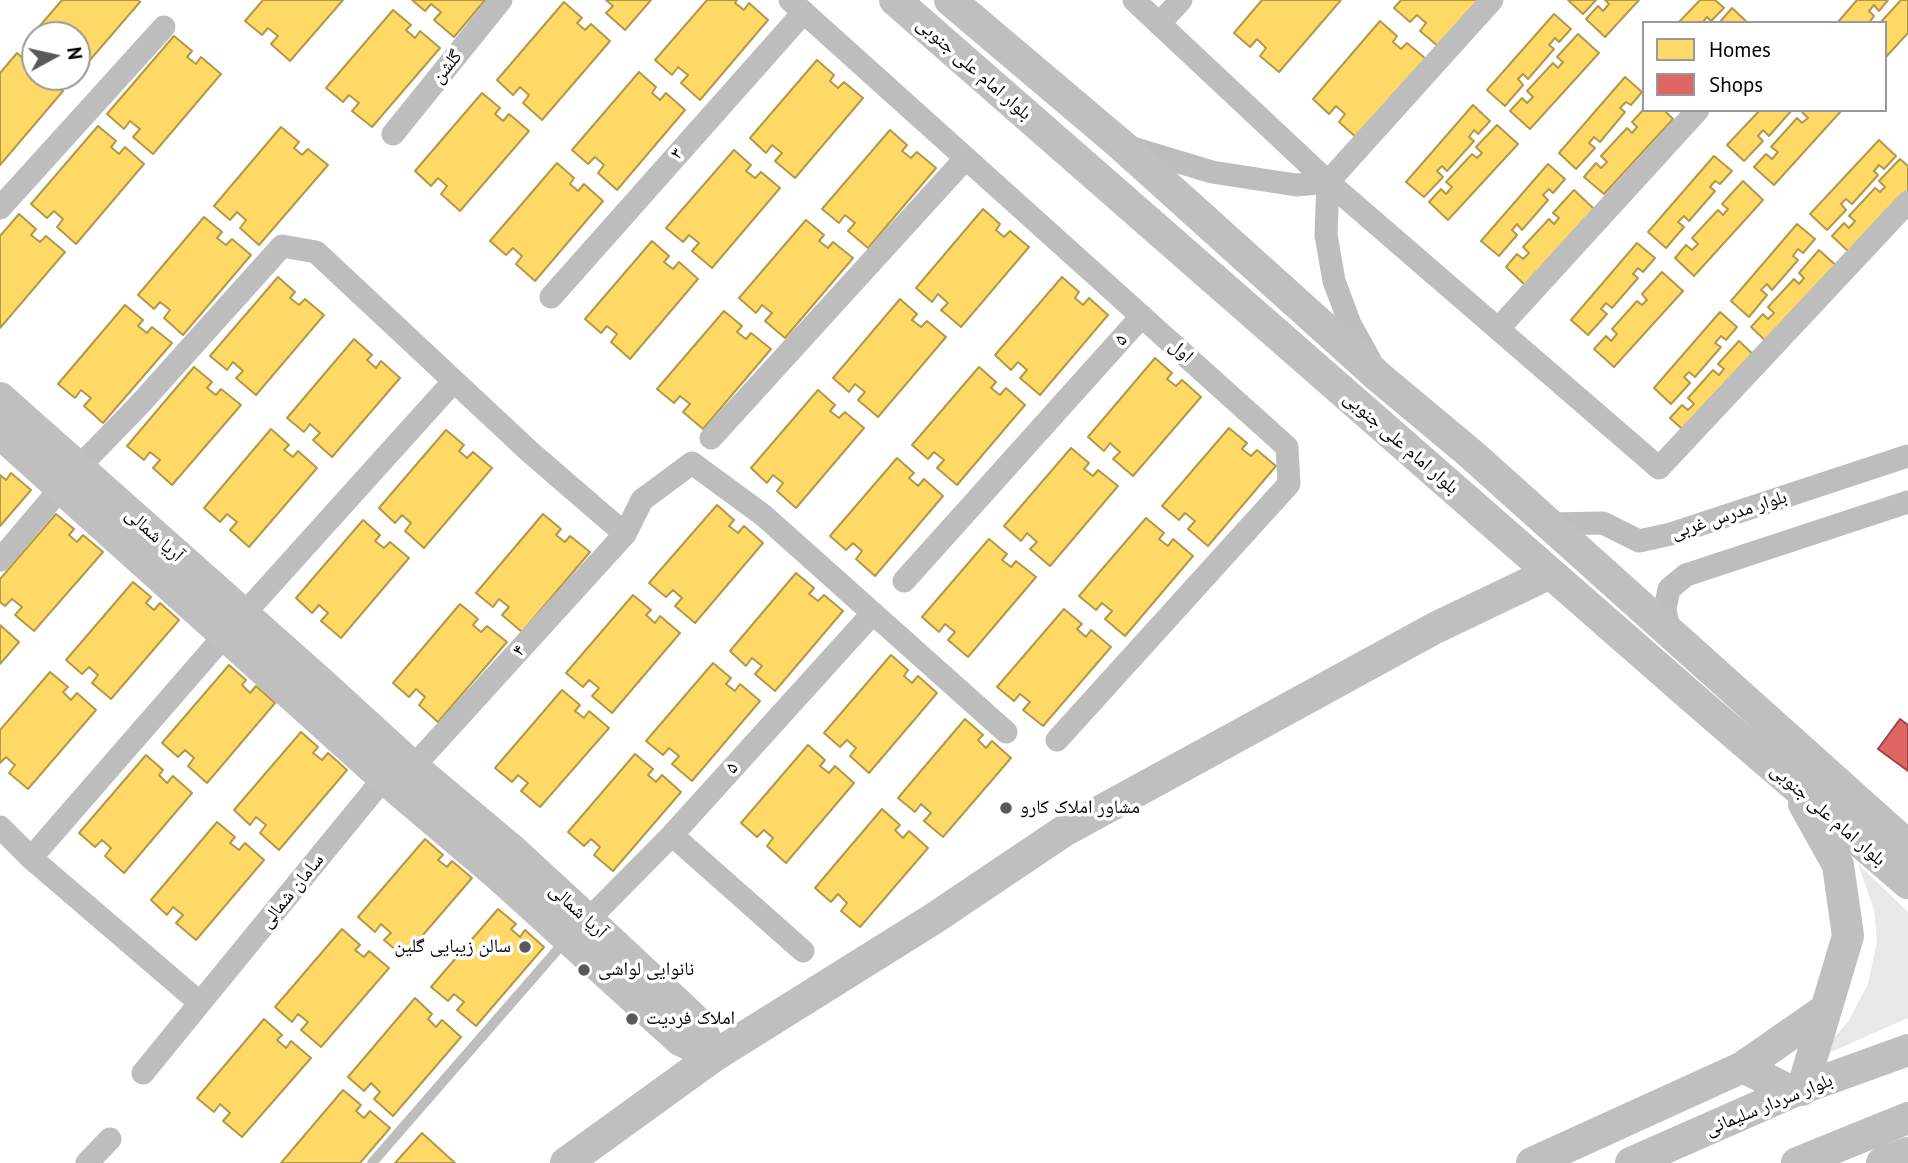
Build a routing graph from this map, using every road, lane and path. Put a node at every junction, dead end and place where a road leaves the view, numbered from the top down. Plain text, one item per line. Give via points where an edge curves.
1 (500, 0) edge
2 (895, 0) edge
3 (950, 0) edge
4 (1134, 0) edge
5 (1181, 0) edge
6 (1492, 0) edge
7 (797, 6) edge
8 (1159, 24) junction
9 (164, 27) dead end
10 (1696, 112) edge
11 (393, 134) dead end
12 (1119, 143) junction
13 (966, 158) junction
14 (1328, 182) junction
15 (1908, 202) edge
16 (0, 208) edge
17 (551, 297) dead end
18 (1142, 316) junction
19 (1498, 329) junction
20 (454, 381) junction
21 (1386, 384) junction
22 (0, 398) edge
23 (1369, 415) junction
24 (0, 433) edge
25 (711, 438) dead end
26 (1908, 456) edge
27 (70, 478) junction
28 (1908, 502) edge
29 (1549, 524) junction
30 (625, 534) junction
31 (0, 560) edge
32 (1550, 573) junction
33 (904, 581) dead end
34 (873, 613) junction
35 (234, 625) junction
36 (1669, 631) junction
37 (1006, 732) dead end
38 (1057, 740) dead end
39 (398, 773) junction
40 (1794, 785) junction
41 (1893, 824) edge
42 (0, 827) edge
43 (672, 835) junction
44 (1908, 846) edge
45 (31, 858) junction
46 (1908, 883) edge
47 (578, 929) junction
48 (803, 951) dead end
49 (200, 1003) junction
50 (1825, 1010) junction
51 (1908, 1050) edge
52 (714, 1056) junction
53 (1743, 1067) junction
54 (143, 1073) dead end
55 (1797, 1091) junction
56 (1908, 1118) edge
57 (1908, 1137) edge
58 (110, 1139) dead end
59 (1851, 1146) edge
60 (1908, 1153) edge
61 (88, 1163) edge
62 (372, 1163) edge
63 (566, 1163) edge
64 (1532, 1163) edge
65 (1631, 1163) edge
66 (1797, 1163) edge
67 (1882, 1163) edge

1 - 11 street, گلشن
2 - 23 main road, بلوار امام علی جنوبی
3 - 12 main road, بلوار امام علی جنوبی
4 - 8 street
5 - 8 street
6 - 14 street
7 - 13 street, اول
7 - 17 street, ۳
8 - 14 street
9 - 16 street
10 - 19 street
12 - 14 street via 1212,172 1296,185
12 - 21 main road, بلوار امام علی جنوبی
13 - 18 street, اول
13 - 25 street
14 - 19 street
14 - 21 street via 1326,235 1334,281 1350,324
15 - 19 street via 1660,468
18 - 33 street, ۵
18 - 38 street, اول via 1287,447 1289,484
20 - 27 street via 316,252 282,246
20 - 30 street
20 - 35 street
21 - 23 main road
21 - 29 main road, بلوار امام علی جنوبی
22 - 27 main road, آریا شمالی
23 - 32 main road, بلوار امام علی جنوبی
24 - 27 main road, آریا شمالی
26 - 29 street, بلوار مدرس غربی via 1639,541 1603,523
27 - 31 street
27 - 35 main road, آریا شمالی
28 - 36 street via 1686,575 1669,589 1665,609
29 - 36 main road, بلوار امام علی جنوبی
30 - 34 street, ۴ via 642,500 692,463 764,516
30 - 39 street, ۴
32 - 40 main road, بلوار امام علی جنوبی
32 - 52 main road via 1435,628 1064,831
34 - 37 street
34 - 43 street, ۵
35 - 39 main road, آریا شمالی via 321,683
35 - 45 street
36 - 41 main road, بلوار امام علی جنوبی
39 - 47 main road, آریا شمالی via 512,850
39 - 49 street, سامان شمالی
40 - 46 main road, بلوار امام علی جنوبی
40 - 50 main road via 1838,864 1848,936
41 - 44 main road, بلوار امام علی جنوبی
42 - 45 street
43 - 47 street, ۵
43 - 48 street
45 - 49 street
47 - 52 main road, آریا شمالی via 697,1022
47 - 62 lane
49 - 54 street, سامان شمالی
50 - 53 main road
50 - 55 main road
51 - 55 main road, بلوار سردار سلیمانی
52 - 63 main road
53 - 55 main road
53 - 64 main road
55 - 65 main road, بلوار سردار سلیمانی
56 - 59 main road
57 - 59 main road
58 - 61 street
59 - 66 main road
60 - 67 main road

